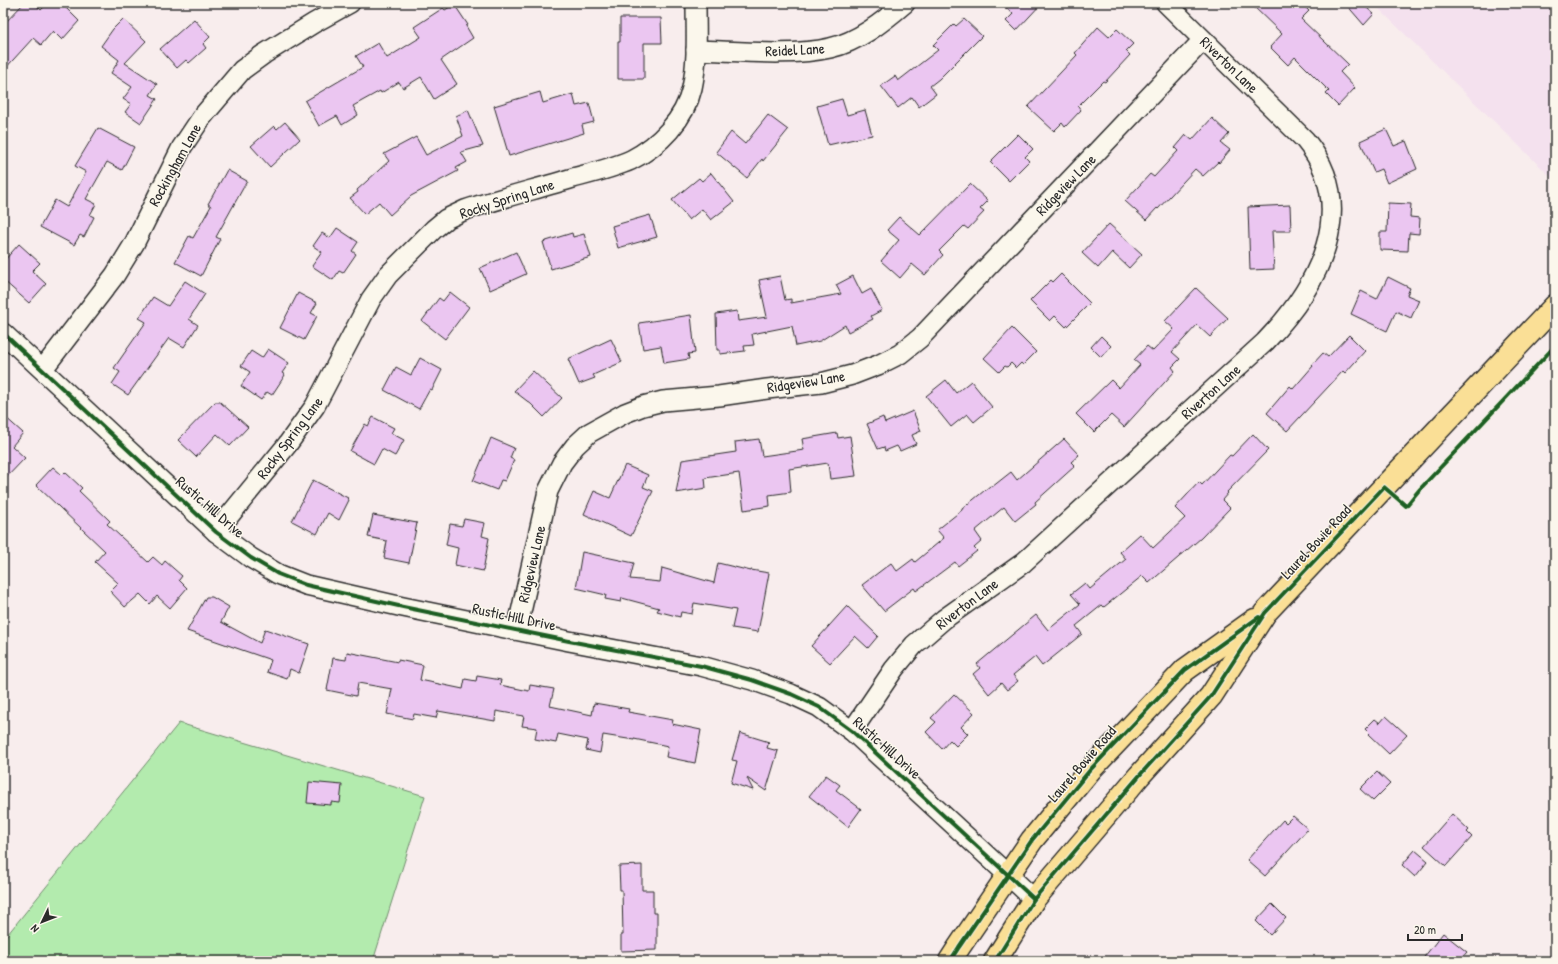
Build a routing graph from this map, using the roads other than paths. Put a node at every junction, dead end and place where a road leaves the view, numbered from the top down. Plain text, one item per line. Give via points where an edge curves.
1 (350, 3) edge
2 (696, 3) edge
3 (905, 3) edge
4 (1166, 3) edge
5 (1203, 40) junction
6 (696, 50) junction
7 (1555, 306) edge
8 (3, 333) edge
9 (43, 369) junction
10 (216, 532) junction
11 (1265, 613) junction
12 (517, 630) junction
13 (852, 731) junction
14 (1008, 874) junction
15 (1034, 899) junction
16 (950, 961) edge
17 (995, 961) edge

1 - 9 street, Rockingham Lane via 242,70 202,117 182,147 134,244 115,275
2 - 6 street, Rocky Spring Lane
3 - 6 street, Reidel Lane via 856,39 831,48 795,53
4 - 5 street, Riverton Lane
5 - 12 street, Ridgeview Lane via 920,338 900,354 852,375 821,383 663,401 643,406 589,433 562,463 548,491
5 - 13 street, Riverton Lane via 1314,150 1330,192 1331,220 1328,239 1314,278 1260,347 1023,563 944,619 914,645 894,669
6 - 10 street, Rocky Spring Lane via 692,88 681,114 660,139 642,153 601,170 465,210 446,219 409,252 388,275 372,299 316,406
7 - 11 main road, Laurel Bowie Road
8 - 9 street, Rustic Hill Drive
9 - 10 street, Rustic Hill Drive
10 - 12 street, Rustic Hill Drive via 278,574 306,584
11 - 14 main road, Laurel Bowie Road via 1184,670 1090,770 1032,840
11 - 15 main road, Laurel Bowie Road via 1211,696
12 - 13 street, Rustic Hill Drive via 702,666 752,680 818,707
13 - 14 street, Rustic Hill Drive
14 - 15 street, Rustic Hill Drive
14 - 16 main road, Laurel Bowie Road
15 - 17 main road, Laurel Bowie Road

